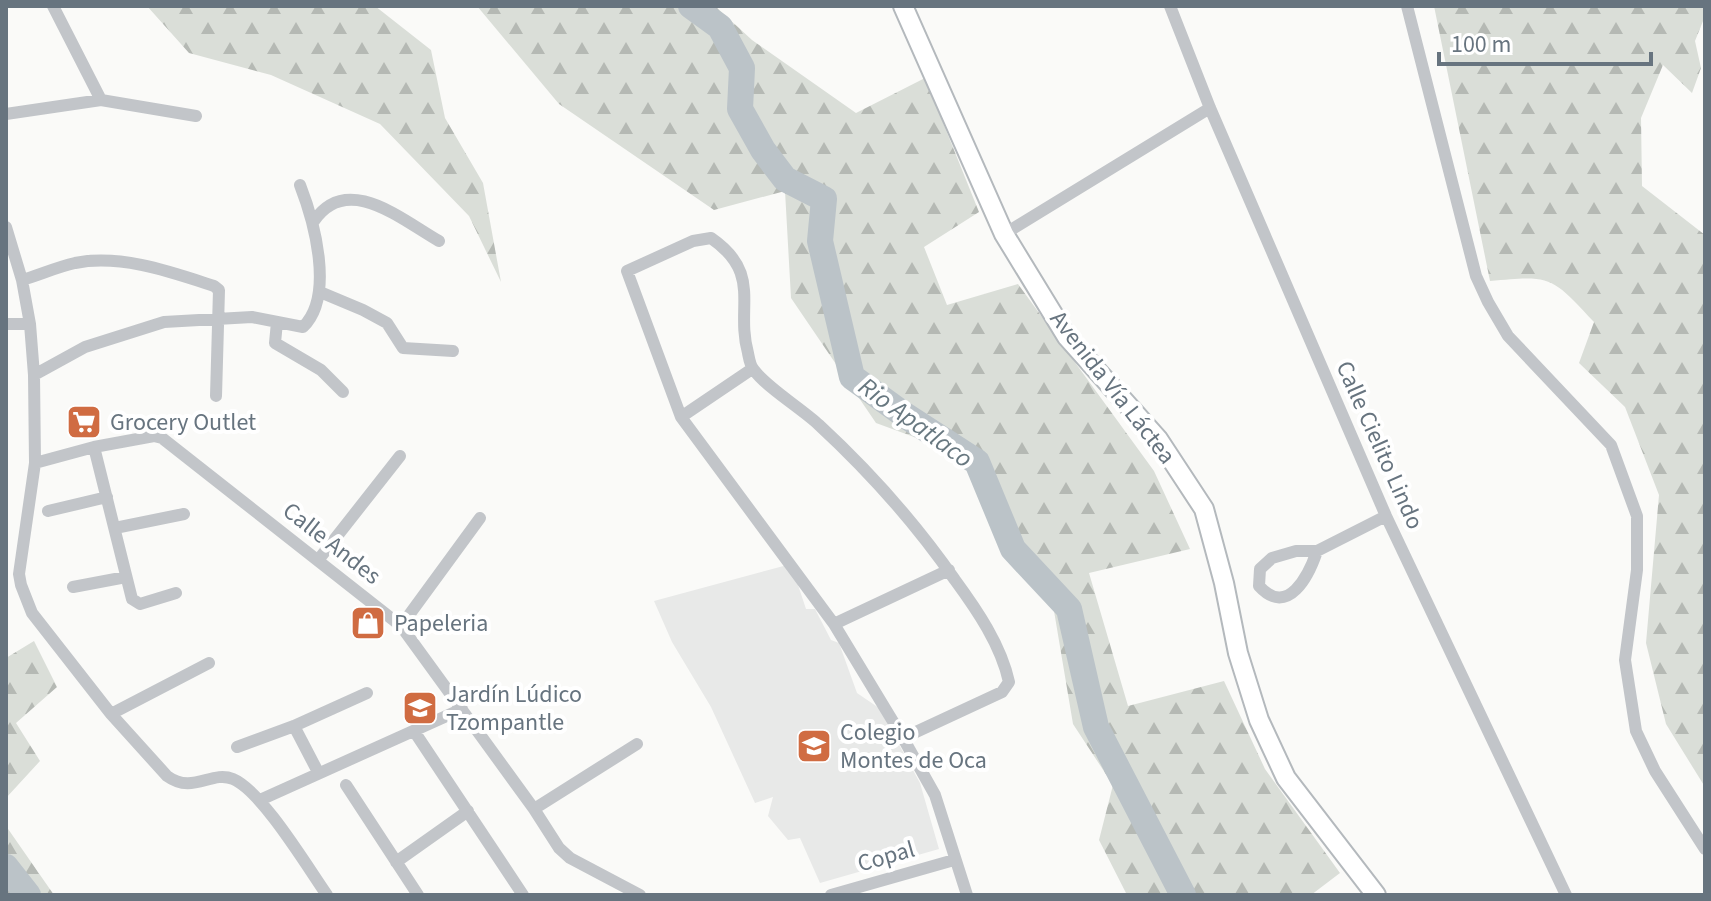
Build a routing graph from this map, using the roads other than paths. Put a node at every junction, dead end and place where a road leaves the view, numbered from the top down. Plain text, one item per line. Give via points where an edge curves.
1 (53, 6) edge
2 (903, 6) edge
3 (1170, 6) edge
4 (1407, 6) edge
5 (101, 100) junction
6 (1210, 108) junction
7 (6, 114) edge
8 (196, 116) dead end
9 (300, 185) dead end
10 (314, 221) junction
11 (6, 227) edge
12 (1004, 234) junction
13 (439, 241) dead end
14 (22, 280) junction
15 (320, 292) junction
16 (217, 319) junction
17 (277, 322) junction
18 (6, 324) edge
19 (30, 324) junction
20 (453, 351) dead end
21 (752, 369) junction
22 (34, 375) junction
23 (343, 392) dead end
24 (216, 396) dead end
25 (681, 417) junction
26 (94, 447) junction
27 (400, 456) dead end
28 (35, 463) junction
29 (107, 497) junction
30 (48, 511) dead end
31 (184, 514) dead end
32 (1386, 516) junction
33 (480, 518) dead end
34 (115, 528) junction
35 (1317, 551) junction
36 (319, 559) junction
37 (949, 570) junction
38 (126, 577) junction
39 (73, 587) dead end
40 (176, 593) dead end
41 (834, 624) junction
42 (401, 626) junction
43 (209, 663) dead end
44 (367, 693) dead end
45 (462, 709) junction
46 (111, 714) junction
47 (294, 726) junction
48 (414, 731) junction
49 (903, 738) junction
50 (637, 744) dead end
51 (237, 747) dead end
52 (318, 772) junction
53 (346, 785) dead end
54 (260, 800) junction
55 (534, 809) junction
56 (468, 811) junction
57 (1705, 849) edge
58 (954, 860) junction
59 (396, 862) junction
60 (327, 895) edge
61 (418, 895) edge
62 (523, 895) edge
63 (640, 895) edge
64 (831, 895) edge
65 (967, 895) edge
66 (1376, 895) edge
67 (1566, 895) edge

1 - 5 street
2 - 12 street, Avenida Vía Láctea
3 - 6 street, Calle Cielito Lindo
4 - 57 street via 1476,276 1508,336 1611,445 1637,516 1637,570 1625,660 1636,731
5 - 7 street
5 - 8 street
6 - 12 street
6 - 32 street, Calle Cielito Lindo
9 - 10 street
10 - 13 street via 321,209 342,199 367,200
10 - 15 street
11 - 14 street
12 - 66 street, Avenida Vía Láctea via 1067,337 1158,439 1204,509 1259,720 1286,778
14 - 16 street via 102,261 163,269 217,287
14 - 19 street
15 - 17 street via 303,327
15 - 20 street via 387,323 403,348
16 - 17 street
16 - 22 street via 164,322 111,338
16 - 24 street
17 - 23 street via 275,343 321,370
18 - 19 street
19 - 22 street
21 - 25 street
21 - 25 street via 745,345 745,283 728,250 711,238 693,241 627,271
21 - 37 street via 860,462
22 - 28 street
25 - 41 street
26 - 28 street, Calle Andes
26 - 29 street
26 - 36 street, Calle Andes via 162,438
27 - 36 street
28 - 46 street via 21,585 32,613
29 - 30 street
29 - 34 street
31 - 34 street
32 - 35 street
32 - 67 street, Calle Cielito Lindo
33 - 42 street
34 - 38 street
35 - 35 street via 1302,585 1289,595 1267,595 1259,586 1260,569 1272,558
36 - 42 street, Calle Andes
37 - 41 street
37 - 49 street via 1005,663 1009,682 1002,692
38 - 39 street
38 - 40 street via 135,603
41 - 49 street
42 - 45 street, Calle Andes
43 - 46 street
44 - 47 street
45 - 48 street
45 - 55 street, Calle Andes
46 - 54 street via 174,781 189,785 229,778
47 - 51 street
47 - 52 street
48 - 52 street
48 - 56 street
49 - 58 street via 935,795
50 - 55 street
52 - 54 street
53 - 59 street
54 - 60 street
55 - 63 street, Calle Andes via 564,853
56 - 59 street
56 - 62 street
58 - 64 street, Copal
58 - 65 street
59 - 61 street

